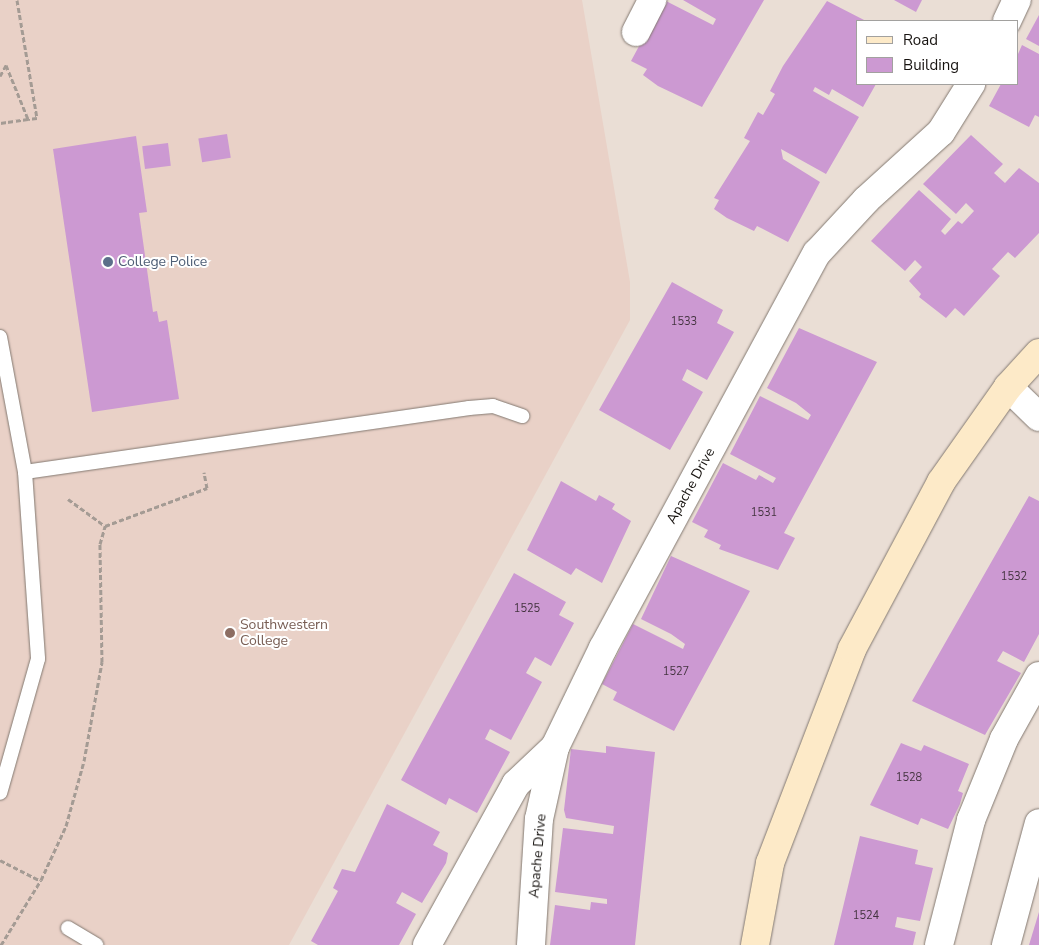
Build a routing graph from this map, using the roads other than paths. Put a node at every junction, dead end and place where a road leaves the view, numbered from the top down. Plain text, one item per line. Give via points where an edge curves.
1 (652, 0) edge
2 (1017, 0) edge
3 (1007, 20) edge
4 (636, 32) dead end
5 (970, 85) edge
6 (0, 337) edge
7 (1039, 353) edge
8 (1008, 387) junction
9 (522, 416) dead end
10 (1039, 417) edge
11 (25, 472) junction
12 (1039, 676) edge
13 (556, 747) junction
14 (0, 793) edge
15 (1039, 823) edge
16 (68, 928) dead end
17 (96, 945) edge
18 (427, 945) edge
19 (531, 945) edge
20 (755, 945) edge
21 (939, 945) edge
22 (1006, 945) edge

1 - 4 street
2 - 3 street
5 - 13 street, Apache Drive via 941,132 866,200 817,253 603,648
6 - 11 lane
7 - 8 street
8 - 10 street
8 - 20 street via 941,482 852,649 770,863
9 - 11 lane via 493,406 469,408
11 - 14 lane via 38,659
12 - 21 street via 1004,739 971,820
13 - 18 street via 516,784
13 - 19 street, Apache Drive via 539,819
15 - 22 street
16 - 17 lane

